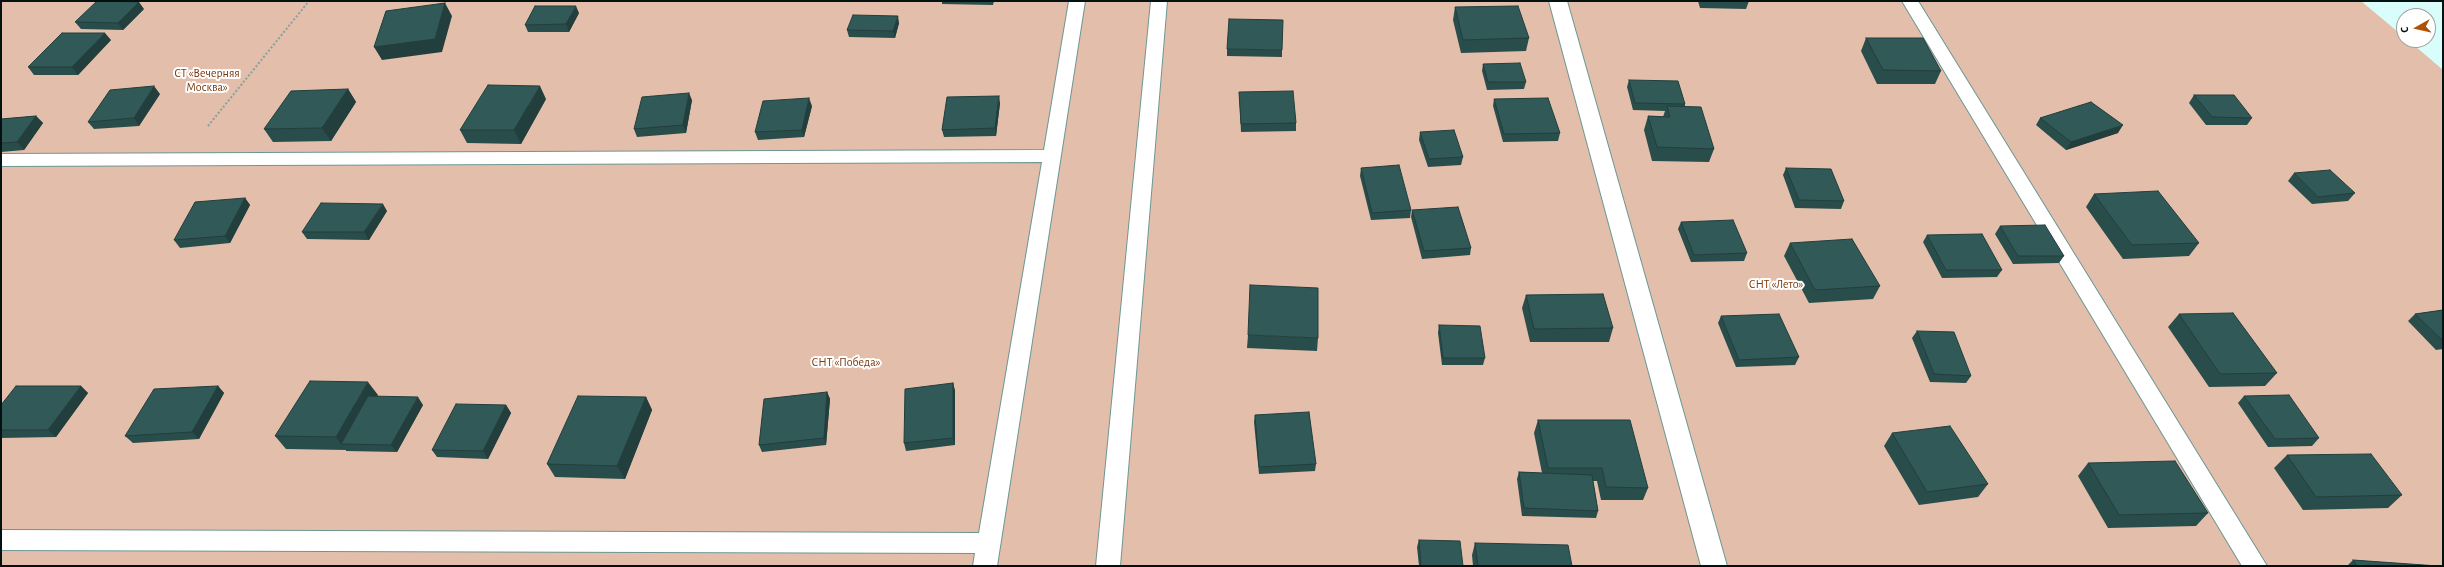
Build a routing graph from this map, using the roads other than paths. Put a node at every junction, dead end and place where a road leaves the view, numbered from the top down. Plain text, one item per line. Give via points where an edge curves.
1 (1077, 1) edge
2 (1159, 1) edge
3 (1558, 1) edge
4 (1910, 1) edge
5 (1052, 156) junction
6 (1, 160) edge
7 (1, 540) edge
8 (989, 543) junction
9 (985, 566) edge
10 (1108, 566) edge
11 (1714, 566) edge
12 (2255, 566) edge

1 - 5 lane
2 - 10 lane
3 - 11 street
4 - 12 lane
5 - 6 lane
5 - 8 lane
7 - 8 lane
8 - 9 lane

